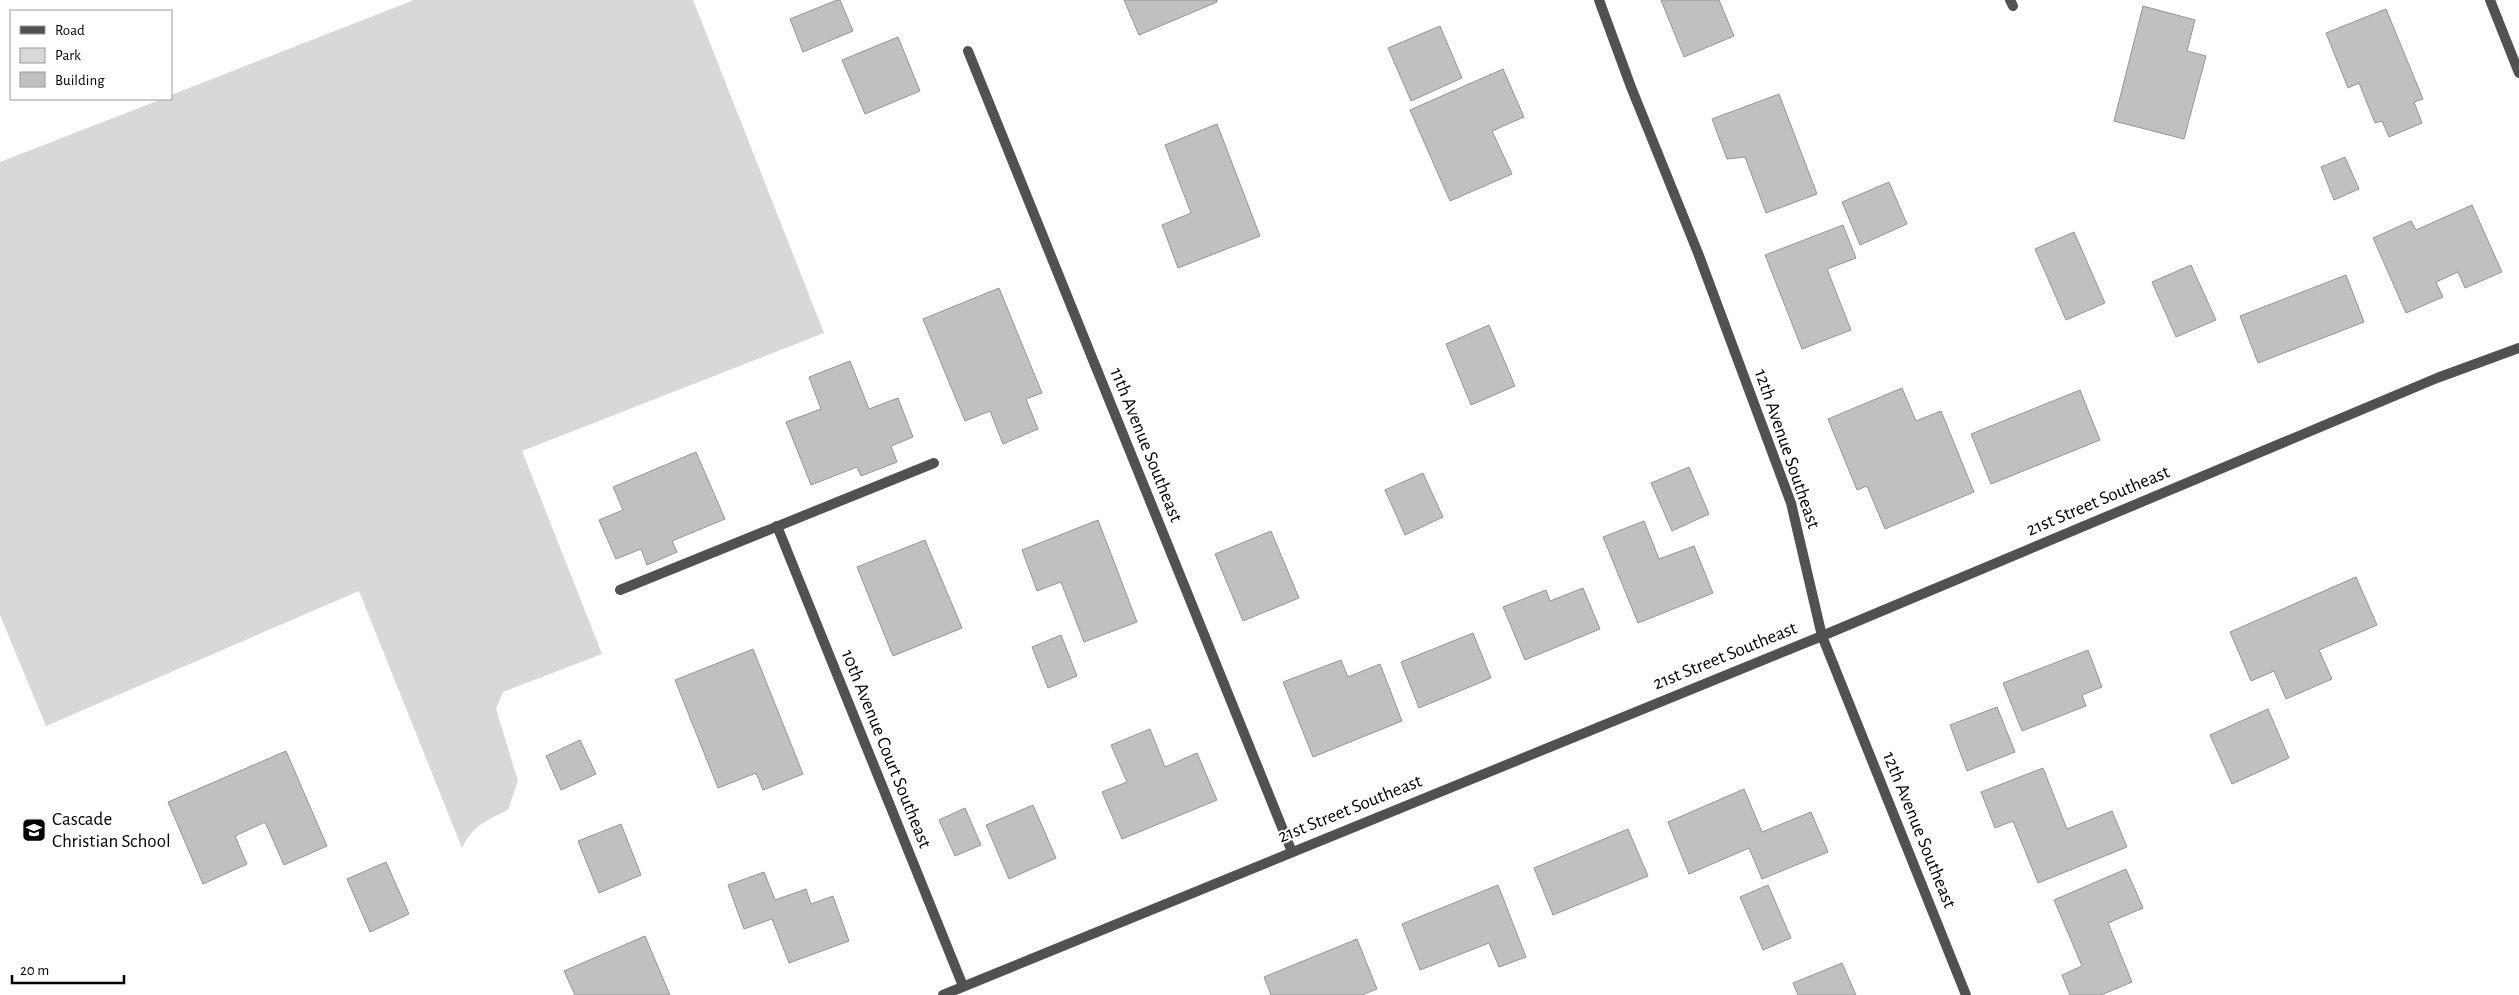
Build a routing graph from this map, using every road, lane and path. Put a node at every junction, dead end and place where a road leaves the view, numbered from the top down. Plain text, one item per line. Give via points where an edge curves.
1 (1599, 0) edge
2 (2490, 0) edge
3 (968, 51) dead end
4 (2519, 73) edge
5 (2519, 348) edge
6 (934, 462) dead end
7 (777, 526) junction
8 (620, 590) dead end
9 (1822, 636) junction
10 (1292, 852) junction
11 (963, 986) junction
12 (943, 995) edge
13 (1966, 995) edge

1 - 9 street, 12th Avenue Southeast via 1698,252 1791,503
2 - 4 street
3 - 10 street, 11th Avenue Southeast
5 - 9 street, 21st Street Southeast via 2437,378
6 - 7 street
7 - 8 street
7 - 11 street, 10th Avenue Court Southeast
9 - 10 street, 21st Street Southeast
9 - 13 street, 12th Avenue Southeast
10 - 11 street, 21st Street Southeast
11 - 12 street, 21st Street Southeast

